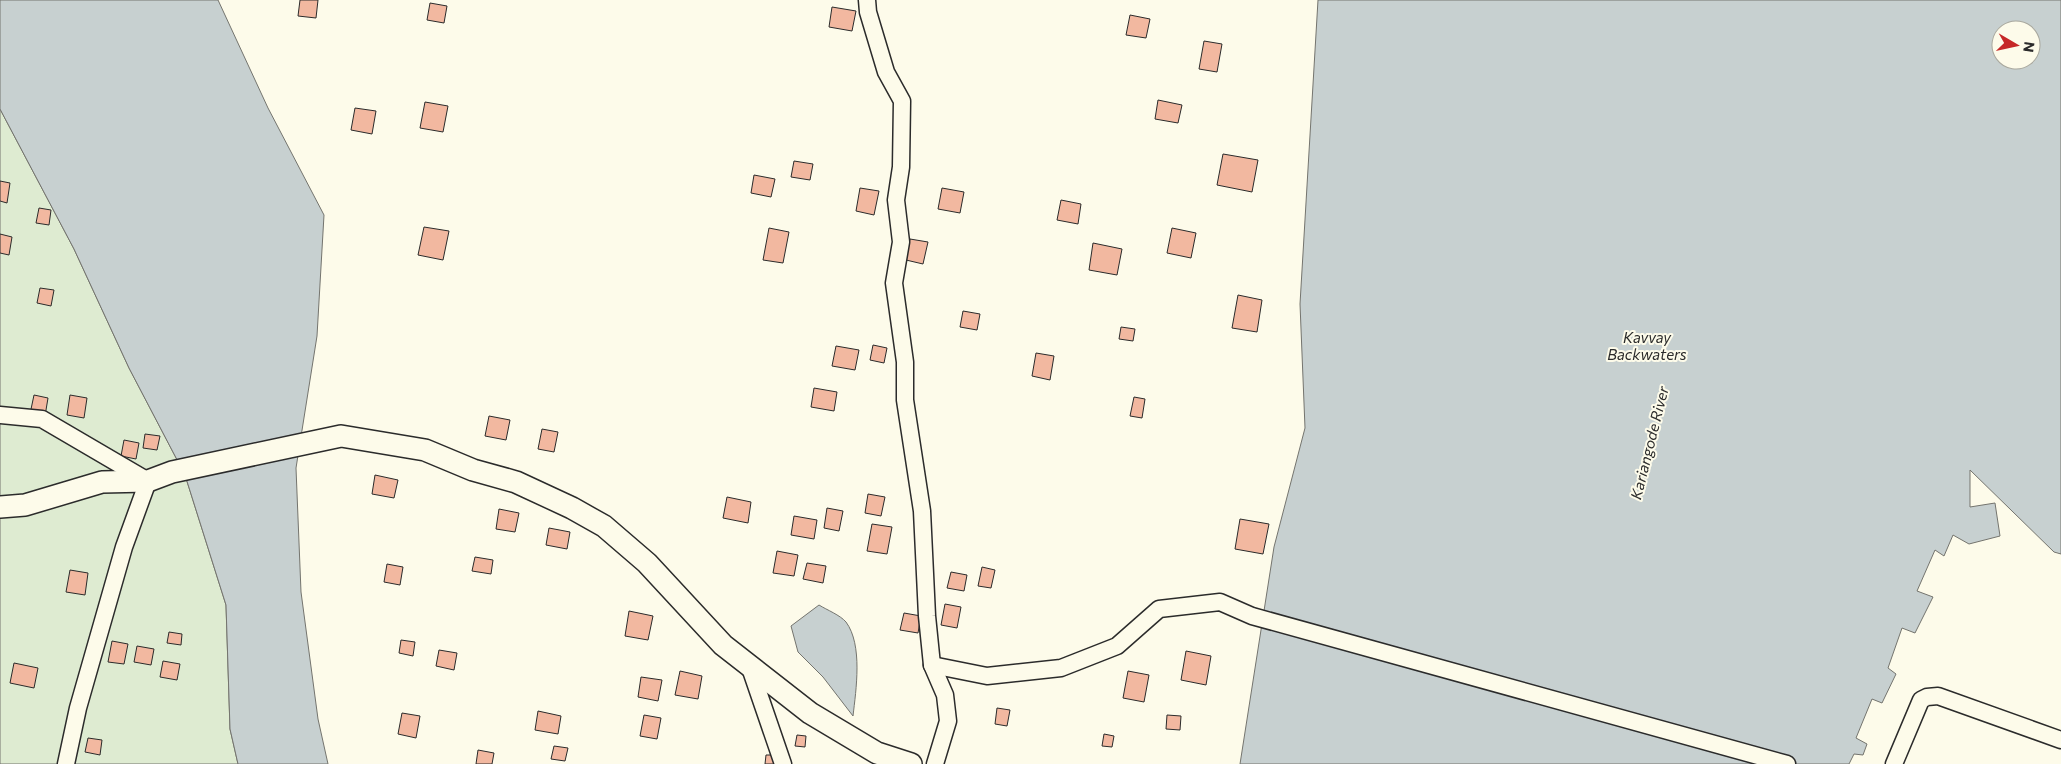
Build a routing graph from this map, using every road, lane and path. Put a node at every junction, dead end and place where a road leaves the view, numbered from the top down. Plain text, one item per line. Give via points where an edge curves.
1 (867, 0) edge
2 (0, 415) edge
3 (148, 480) junction
4 (0, 507) edge
5 (749, 665) junction
6 (932, 665) junction
7 (2061, 740) edge
8 (66, 764) edge
9 (783, 764) edge
10 (911, 764) edge
11 (935, 764) edge
12 (1787, 764) edge
13 (1894, 764) edge

1 - 6 street via 886,72 902,101 896,200 900,242 894,283 905,362 905,400 922,511
2 - 3 street via 42,420
3 - 4 main road via 102,482 25,505
3 - 5 main road via 341,436 424,450 473,470 516,482 604,526 646,563 723,645
3 - 8 street via 124,547 78,708
5 - 9 street
5 - 10 main road via 810,714 877,753
6 - 11 street via 945,695 948,721
6 - 12 street via 987,676 1061,668 1117,646 1159,609 1220,602 1252,616
7 - 13 street via 1938,696 1927,697 1921,700

